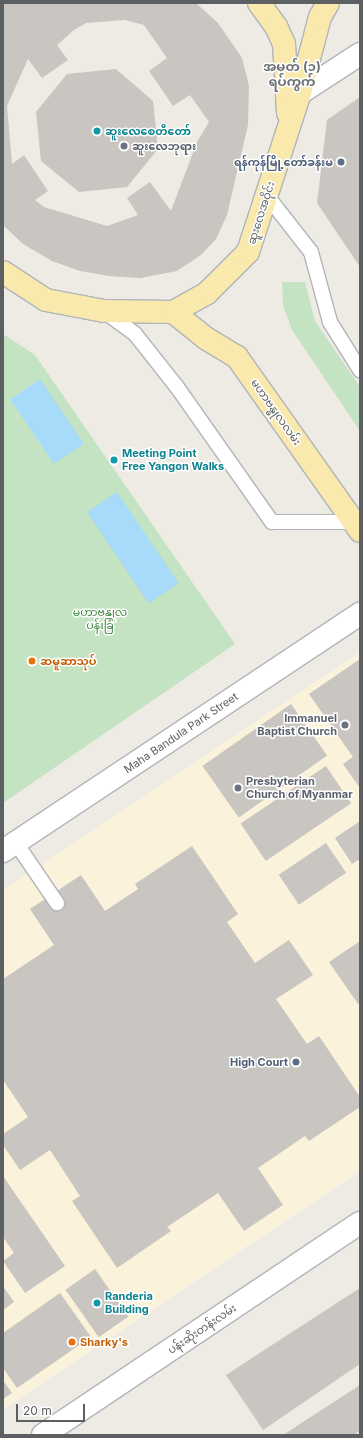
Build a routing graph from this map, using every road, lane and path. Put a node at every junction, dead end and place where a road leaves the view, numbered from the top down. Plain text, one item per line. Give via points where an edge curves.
1 (259, 3) edge
2 (328, 3) edge
3 (360, 54) edge
4 (300, 93) junction
5 (289, 124) junction
6 (268, 197) junction
7 (5, 275) edge
8 (104, 312) junction
9 (173, 312) junction
10 (360, 370) edge
11 (357, 526) edge
12 (360, 614) edge
13 (9, 847) edge
14 (57, 903) dead end
15 (360, 1223) edge
16 (43, 1435) edge

1 - 5 main road, ဆူးလေအဝိုင်း via 276,26 284,44
2 - 4 main road via 320,17
3 - 4 street
4 - 5 main road
5 - 6 main road, ဆူးလေအဝိုင်း
6 - 9 main road, ဆူးလေအဝိုင်း via 248,252 207,293
6 - 10 lane via 312,252 330,322
7 - 8 main road, ဆူးလေအဝိုင်း via 46,300
8 - 9 main road, ဆူးလေအဝိုင်း
8 - 11 lane via 135,334 177,387 272,522
9 - 11 main road, မဟာဗန္ဓုလလမ်း via 207,339 236,357
12 - 13 street, Maha Bandula Park Street
13 - 14 lane
15 - 16 street, ပန်းဆိုးတန်းလမ်း

